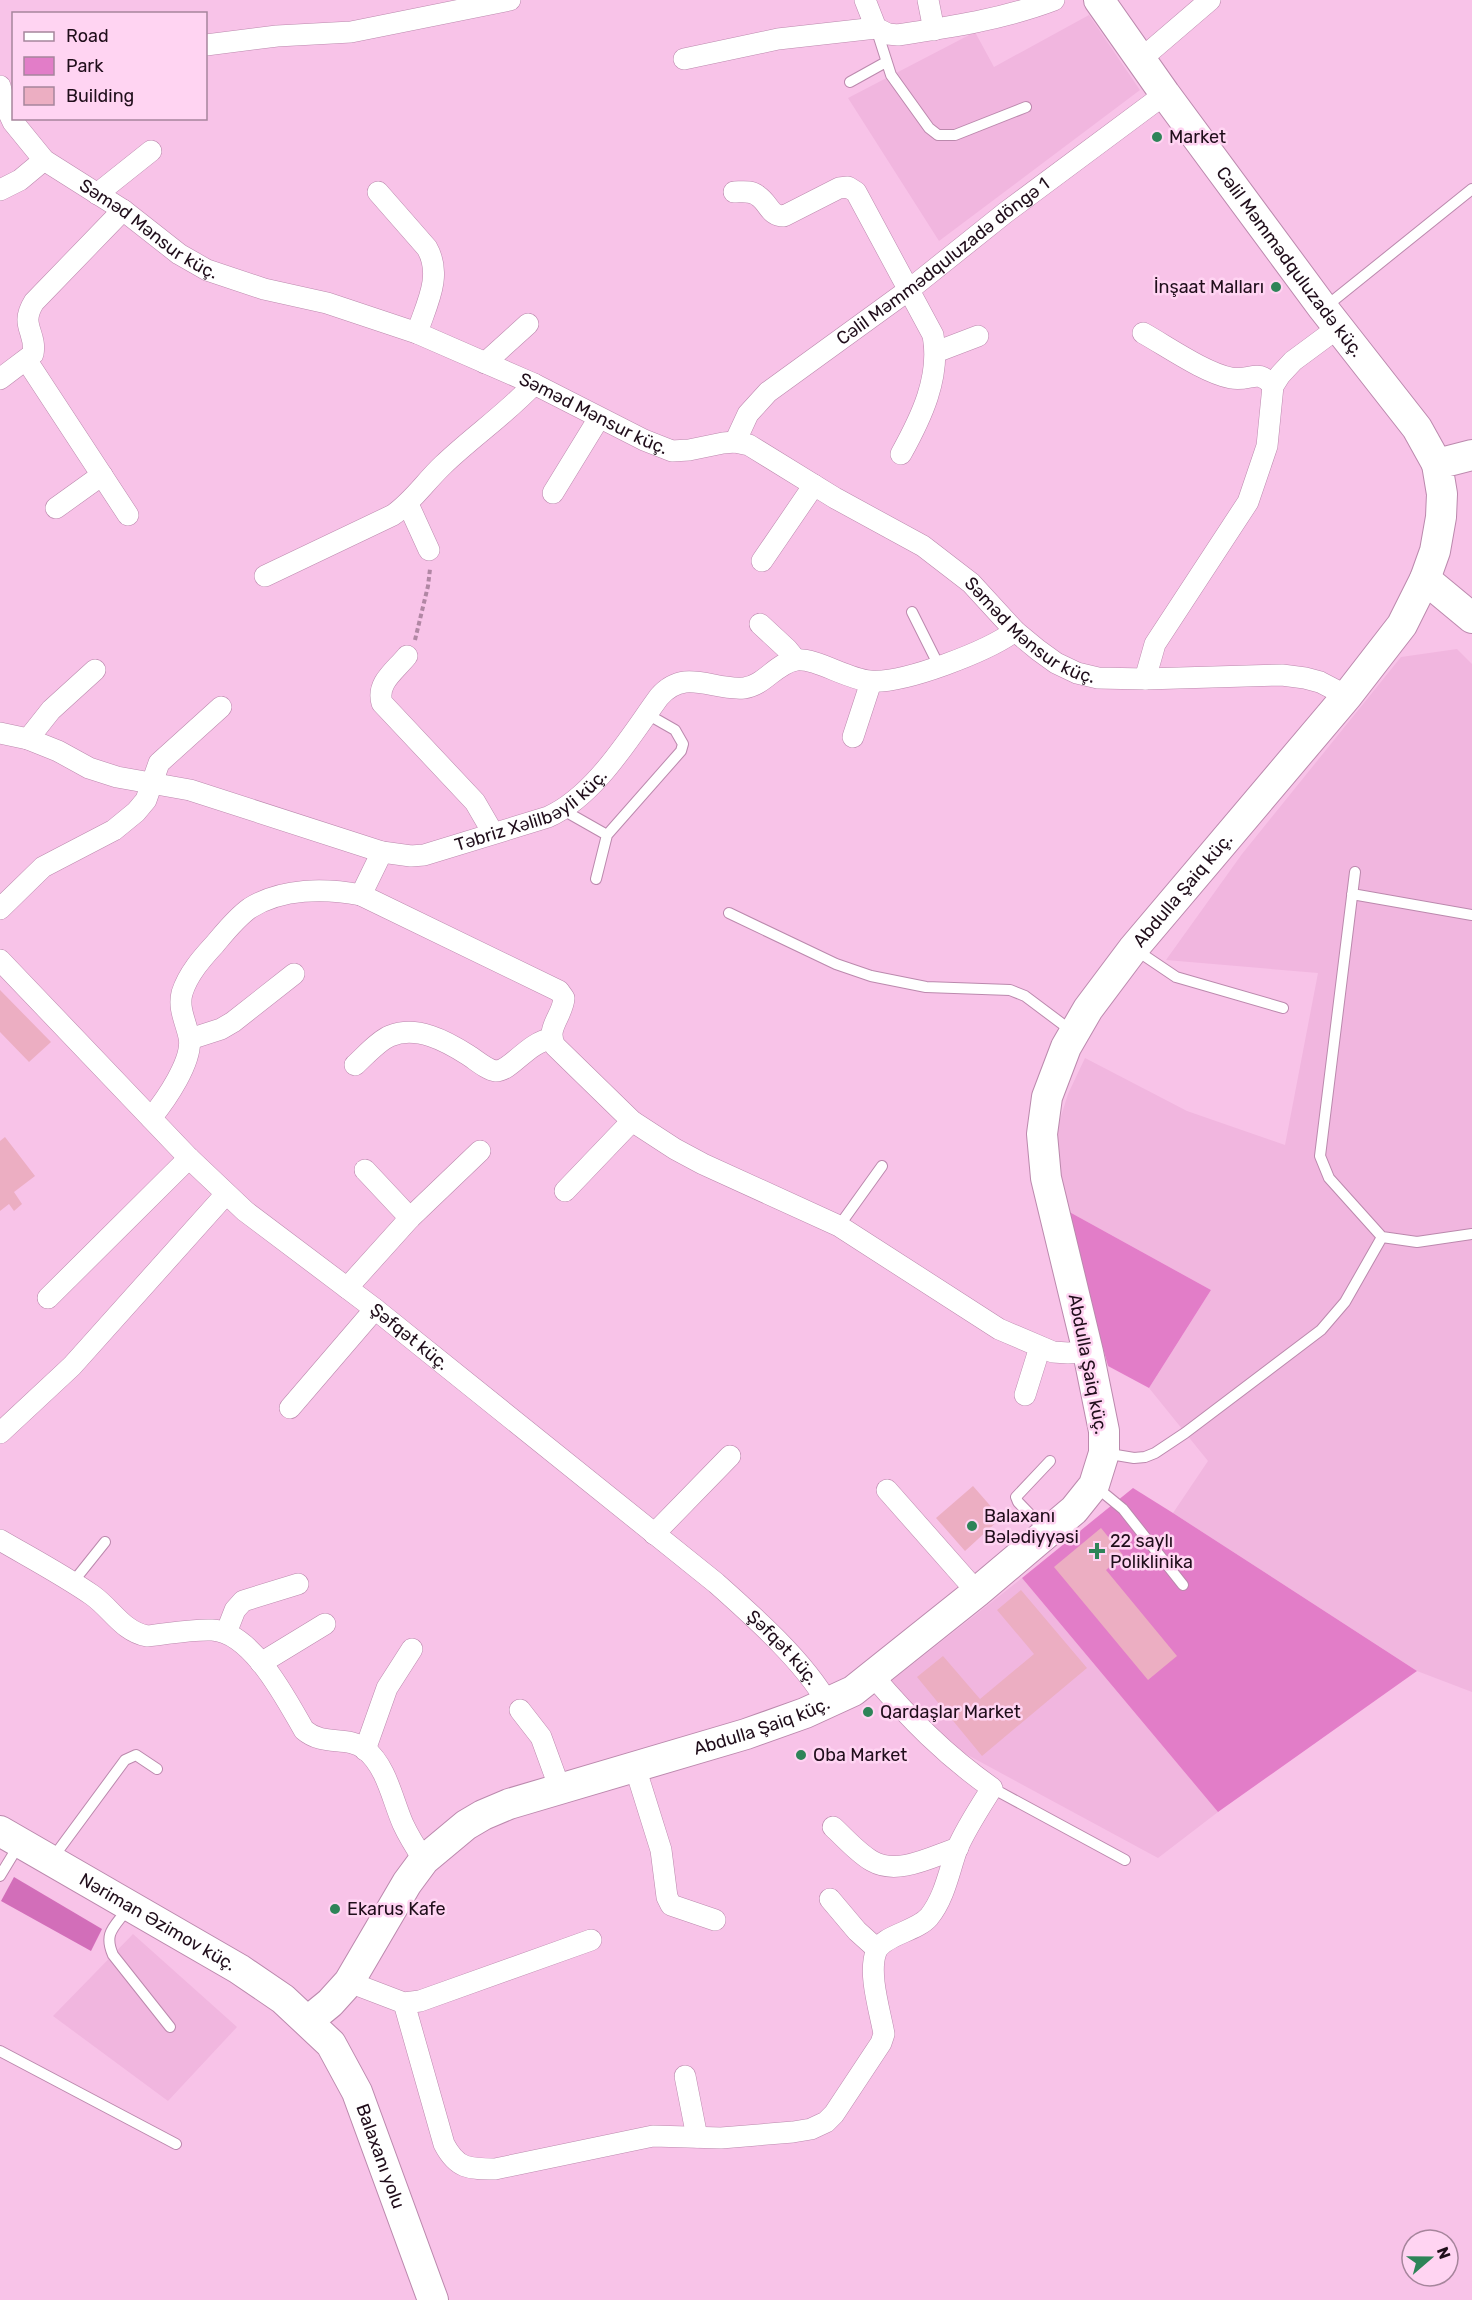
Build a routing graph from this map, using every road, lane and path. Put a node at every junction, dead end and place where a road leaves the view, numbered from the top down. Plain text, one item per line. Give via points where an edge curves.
1 (510, 0) edge
2 (865, 0) edge
3 (928, 0) edge
4 (1054, 0) edge
5 (1099, 0) edge
6 (1210, 0) edge
7 (1015, 6) edge
8 (876, 28) junction
9 (934, 30) junction
10 (207, 45) edge
11 (684, 59) dead end
12 (1140, 60) junction
13 (886, 62) junction
14 (849, 82) dead end
15 (0, 86) edge
16 (1165, 94) junction
17 (1026, 107) dead end
18 (151, 151) dead end
19 (44, 160) junction
20 (1472, 189) edge
21 (0, 190) edge
22 (378, 192) dead end
23 (734, 192) dead end
24 (97, 194) junction
25 (123, 210) junction
26 (910, 289) junction
27 (1331, 318) junction
28 (528, 324) dead end
29 (417, 333) junction
30 (1143, 333) dead end
31 (978, 336) dead end
32 (936, 352) junction
33 (27, 361) junction
34 (485, 363) junction
35 (0, 379) edge
36 (534, 384) junction
37 (1274, 386) junction
38 (599, 418) junction
39 (735, 442) junction
40 (901, 454) dead end
41 (1472, 455) edge
42 (1437, 464) junction
43 (102, 475) junction
44 (814, 485) junction
45 (553, 493) dead end
46 (408, 504) junction
47 (56, 508) dead end
48 (128, 515) dead end
49 (429, 550) joint
50 (762, 561) dead end
51 (265, 576) dead end
52 (1425, 579) junction
53 (912, 612) dead end
54 (1472, 618) edge
55 (760, 624) dead end
56 (1016, 631) junction
57 (406, 656) joint
58 (796, 660) junction
59 (939, 666) junction
60 (95, 670) dead end
61 (1146, 679) junction
62 (871, 682) junction
63 (1347, 696) junction
64 (222, 707) dead end
65 (647, 714) junction
66 (0, 734) edge
67 (853, 738) dead end
68 (28, 740) junction
69 (152, 783) junction
70 (563, 810) junction
71 (493, 833) junction
72 (607, 835) junction
73 (382, 852) junction
74 (1354, 873) dead end
75 (596, 879) dead end
76 (1352, 894) junction
77 (361, 895) junction
78 (0, 909) edge
79 (729, 913) dead end
80 (1472, 915) edge
81 (1133, 949) junction
82 (0, 960) edge
83 (294, 974) dead end
84 (1283, 1008) dead end
85 (1074, 1033) junction
86 (190, 1039) junction
87 (551, 1039) junction
88 (355, 1065) dead end
89 (151, 1118) junction
90 (632, 1120) junction
91 (480, 1151) dead end
92 (189, 1158) junction
93 (882, 1166) dead end
94 (365, 1170) dead end
95 (565, 1191) dead end
96 (226, 1194) junction
97 (410, 1218) junction
98 (839, 1226) junction
99 (1472, 1234) edge
100 (1382, 1237) junction
101 (347, 1288) junction
102 (48, 1298) dead end
103 (375, 1310) junction
104 (1040, 1347) junction
105 (1088, 1352) junction
106 (1025, 1395) dead end
107 (290, 1408) dead end
108 (0, 1433) edge
109 (1104, 1453) junction
110 (730, 1456) dead end
111 (1050, 1461) dead end
112 (1094, 1485) junction
113 (887, 1490) dead end
114 (1049, 1533) junction
115 (654, 1534) junction
116 (0, 1539) edge
117 (105, 1542) dead end
118 (73, 1582) junction
119 (298, 1584) dead end
120 (1183, 1585) dead end
121 (977, 1592) junction
122 (325, 1624) dead end
123 (226, 1633) junction
124 (412, 1649) dead end
125 (261, 1663) junction
126 (873, 1676) junction
127 (828, 1704) junction
128 (519, 1710) dead end
129 (365, 1750) junction
130 (635, 1767) junction
131 (156, 1769) dead end
132 (992, 1788) junction
133 (560, 1789) junction
134 (833, 1827) dead end
135 (10, 1836) edge
136 (958, 1848) junction
137 (52, 1860) junction
138 (424, 1860) junction
139 (1125, 1860) dead end
140 (0, 1876) edge
141 (830, 1899) dead end
142 (130, 1906) junction
143 (715, 1920) dead end
144 (591, 1940) dead end
145 (877, 1949) junction
146 (349, 1982) junction
147 (404, 2003) junction
148 (308, 2021) junction
149 (170, 2027) dead end
150 (0, 2051) edge
151 (685, 2076) dead end
152 (697, 2137) junction
153 (176, 2144) dead end
154 (434, 2300) edge

1 - 10 street via 351,32
2 - 8 street
3 - 9 street
4 - 7 street
5 - 12 street, Cəlil Məmmədquluzadə küç.
6 - 12 street
7 - 9 street
8 - 9 street via 888,34
8 - 11 street via 778,39
8 - 13 lane
12 - 16 street, Cəlil Məmmədquluzadə küç.
13 - 14 lane
13 - 17 lane via 891,75 938,135 956,135
15 - 19 street, Səməd Mənsur küç. via 13,122
16 - 26 street, Cəlil Məmmədquluzadə döngə 1
16 - 27 street, Cəlil Məmmədquluzadə küç.
18 - 24 street
19 - 21 street via 20,180
19 - 24 street, Səməd Mənsur küç.
20 - 27 lane
22 - 29 street via 433,258 434,281
23 - 26 street via 751,192 777,216 784,216 848,187 856,192
24 - 25 street, Səməd Mənsur küç.
25 - 29 street, Səməd Mənsur küç. via 192,263 222,277 327,303
25 - 33 street via 34,302 27,321 34,347
26 - 32 street via 933,335
26 - 39 street, Cəlil Məmmədquluzadə döngə 1 via 768,392 748,414
27 - 37 street
27 - 42 street, Cəlil Məmmədquluzadə küç. via 1417,428
28 - 34 street
29 - 34 street, Səməd Mənsur küç.
30 - 37 street via 1216,374 1233,379 1265,376
31 - 32 street
32 - 40 street via 923,411
33 - 35 street
33 - 43 street
34 - 36 street, Səməd Mənsur küç.
36 - 38 street, Səməd Mənsur küç.
36 - 46 street via 443,465
37 - 61 street via 1267,446 1248,502 1155,644
38 - 39 street, Səməd Mənsur küç. via 672,451
38 - 45 street
39 - 44 street, Səməd Mənsur küç. via 764,452
41 - 42 street
42 - 52 street, Abdulla Şaiq küç. via 1441,517
43 - 47 street
43 - 48 street
44 - 50 street
44 - 56 street, Səməd Mənsur küç. via 923,546 971,583
46 - 49 street
46 - 51 street via 393,515
49 - 57 path via 428,586 415,643
52 - 54 street
52 - 63 street, Abdulla Şaiq küç. via 1402,625
53 - 59 lane
55 - 58 street
56 - 59 street via 993,645
56 - 61 street, Səməd Mənsur küç. via 1056,663 1077,673 1098,678
57 - 71 street via 383,684 379,694 382,703 475,802
58 - 62 street via 816,662 838,674
58 - 65 street, Təbriz Xəlilbəyli küç. via 746,688 688,681 675,684 666,689
59 - 62 street
60 - 68 street via 51,710
61 - 63 street, Səməd Mənsur küç. via 1282,675 1312,680
62 - 67 street
63 - 81 street, Abdulla Şaiq küç.
64 - 69 street via 159,763
65 - 70 street, Təbriz Xəlilbəyli küç. via 591,786
65 - 72 lane via 675,730 683,744 681,751
66 - 68 street, Təbriz Xəlilbəyli küç.
68 - 69 street, Təbriz Xəlilbəyli küç. via 89,768
69 - 73 street, Təbriz Xəlilbəyli küç. via 190,790
69 - 78 street via 136,812 114,830 43,867
70 - 71 street, Təbriz Xəlilbəyli küç.
70 - 72 lane
71 - 73 street, Təbriz Xəlilbəyli küç. via 424,855
72 - 75 lane
73 - 77 street
74 - 76 lane
76 - 80 lane
76 - 100 lane via 1320,1156 1329,1178
77 - 86 street via 335,890 288,894 250,908 189,976 180,1005
77 - 87 street via 559,991 564,1007 551,1030
79 - 85 lane via 836,964 871,976 926,987 1010,990 1025,996
81 - 84 lane via 1176,977
81 - 85 street, Abdulla Şaiq küç.
82 - 89 street, Şəfqət küç.
83 - 86 street via 233,1022
85 - 105 street, Abdulla Şaiq küç. via 1047,1096 1042,1153
86 - 89 street via 190,1051 167,1100
87 - 88 street via 535,1043 507,1067 496,1071 438,1038 399,1034 388,1036
87 - 90 street
89 - 92 street, Şəfqət küç.
90 - 95 street
90 - 98 street via 703,1164
91 - 97 street
92 - 96 street, Şəfqət küç.
92 - 102 street
93 - 98 lane
94 - 97 street
96 - 101 street, Şəfqət küç.
96 - 108 street via 72,1366
97 - 101 street
98 - 104 street via 999,1329
99 - 100 lane via 1418,1242
100 - 109 lane via 1345,1302 1321,1330 1155,1453 1134,1458
101 - 103 street, Şəfqət küç.
103 - 107 street
103 - 115 street, Şəfqət küç.
104 - 105 street via 1068,1353
104 - 106 street
105 - 109 street, Abdulla Şaiq küç. via 1101,1412
109 - 112 street, Abdulla Şaiq küç.
110 - 115 street
111 - 114 lane via 1016,1497
112 - 114 street, Abdulla Şaiq küç.
112 - 120 lane via 1123,1509
113 - 121 street
114 - 121 street, Abdulla Şaiq küç.
115 - 127 street, Şəfqət küç. via 745,1608 819,1687
116 - 118 street
117 - 118 lane
118 - 123 street via 136,1634 212,1630
119 - 123 street via 243,1600
121 - 126 street, Abdulla Şaiq küç.
122 - 125 street
123 - 125 street via 240,1641
124 - 129 street via 387,1688
125 - 129 street via 313,1738 357,1745
126 - 127 street, Abdulla Şaiq küç.
126 - 132 street via 925,1735 958,1765
127 - 130 street, Abdulla Şaiq küç. via 746,1734
128 - 133 street via 541,1737
129 - 138 street via 380,1766 402,1823
130 - 133 street, Abdulla Şaiq küç.
130 - 143 street via 662,1850 671,1905
131 - 137 lane via 136,1755 126,1760
132 - 136 street
132 - 139 lane
133 - 138 street, Abdulla Şaiq küç. via 483,1815
134 - 136 street via 871,1861 889,1868
135 - 137 street, Nəriman Əzimov küç.
135 - 140 lane
136 - 145 street via 928,1918
137 - 142 street, Nəriman Əzimov küç.
138 - 146 street, Abdulla Şaiq küç.
141 - 145 street
142 - 148 street, Nəriman Əzimov küç. via 239,1969
142 - 149 lane via 108,1943 113,1955
144 - 147 street via 420,2001
145 - 152 street via 872,1967 884,2034 834,2114 818,2126 793,2132
146 - 147 street
146 - 148 street, Abdulla Şaiq küç.
147 - 152 street via 444,2144 459,2164 471,2169 495,2169 653,2136
148 - 154 street, Balaxanı yolu via 331,2044 357,2092
150 - 153 lane
151 - 152 street

